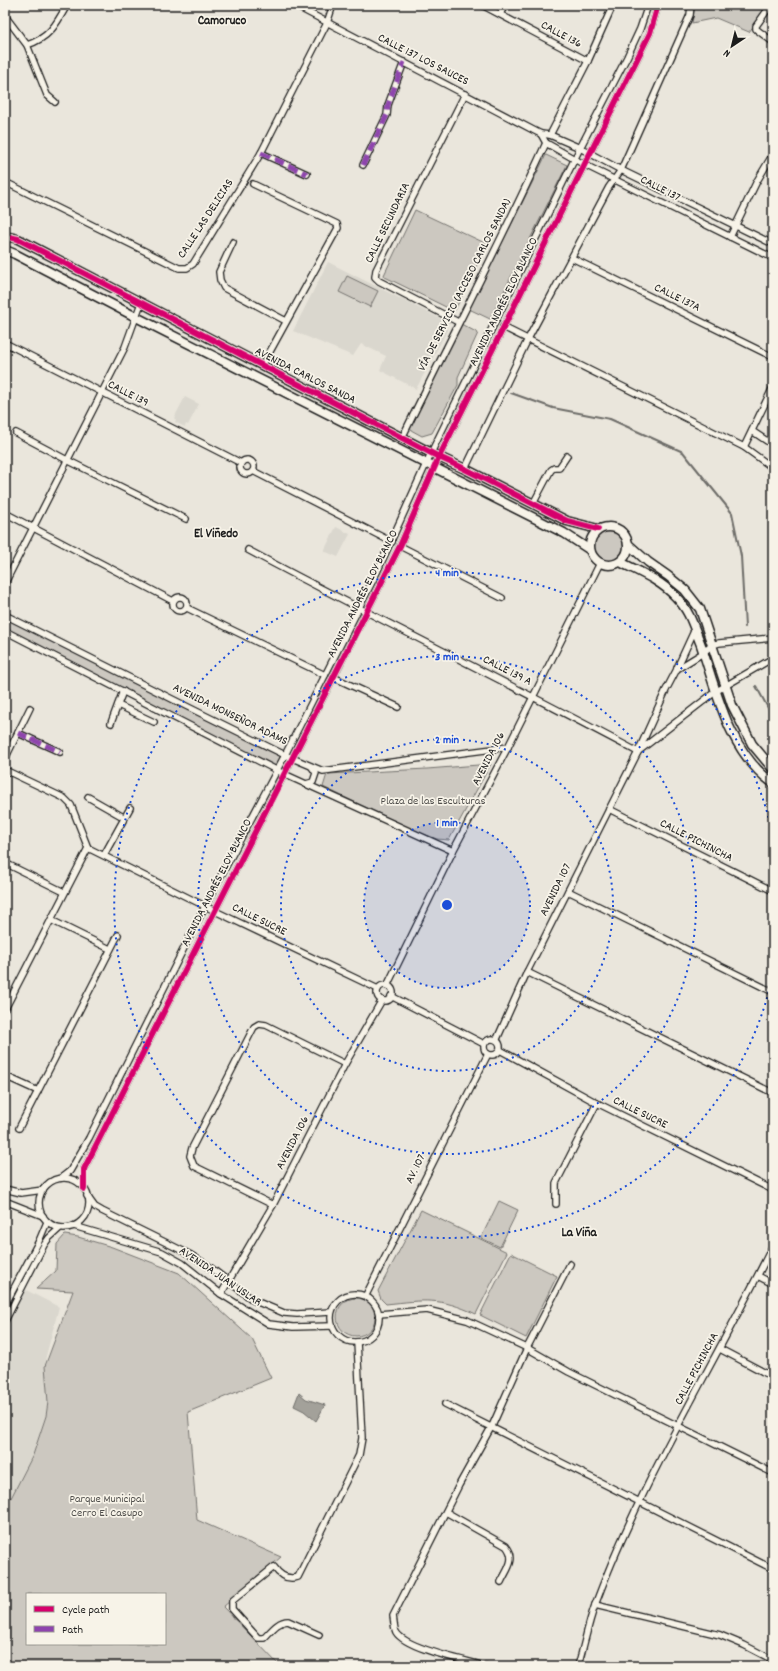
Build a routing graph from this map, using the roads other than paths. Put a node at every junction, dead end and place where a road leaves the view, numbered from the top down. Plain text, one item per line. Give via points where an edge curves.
1 (66, 5) edge
2 (294, 5) edge
3 (333, 5) edge
4 (482, 5) edge
5 (505, 5) edge
6 (613, 5) edge
7 (648, 5) edge
8 (658, 5) edge
9 (691, 5) edge
10 (771, 5) edge
11 (500, 14) junction
12 (5, 16) edge
13 (327, 23) junction
14 (773, 42) edge
15 (27, 45) junction
16 (404, 62) junction
17 (588, 62) junction
18 (465, 94) junction
19 (54, 102) dead end
20 (541, 134) junction
21 (550, 135) junction
22 (546, 143) junction
23 (580, 148) junction
24 (261, 153) junction
25 (591, 154) junction
26 (773, 154) edge
27 (575, 159) junction
28 (363, 164) dead end
29 (585, 165) junction
30 (621, 170) junction
31 (307, 174) dead end
32 (615, 179) junction
33 (5, 182) edge
34 (253, 184) dead end
35 (736, 225) junction
36 (5, 236) edge
37 (730, 237) junction
38 (233, 242) dead end
39 (773, 244) edge
40 (5, 250) edge
41 (572, 258) junction
42 (773, 258) edge
43 (141, 304) junction
44 (136, 317) junction
45 (286, 321) junction
46 (458, 322) junction
47 (503, 327) junction
48 (528, 339) junction
49 (5, 343) edge
50 (773, 357) edge
51 (262, 366) junction
52 (773, 387) edge
53 (101, 393) junction
54 (752, 431) junction
55 (16, 433) dead end
56 (402, 438) junction
57 (773, 445) edge
58 (744, 447) junction
59 (431, 453) junction
60 (567, 456) dead end
61 (439, 457) junction
62 (67, 460) junction
63 (241, 463) junction
64 (431, 465) junction
65 (773, 468) edge
66 (465, 469) junction
67 (253, 471) junction
68 (533, 504) junction
69 (5, 513) edge
70 (186, 520) dead end
71 (34, 527) junction
72 (598, 529) junction
73 (392, 542) junction
74 (628, 544) junction
75 (400, 546) junction
76 (248, 550) dead end
77 (590, 550) junction
78 (620, 562) junction
79 (600, 563) junction
80 (5, 583) edge
81 (502, 598) dead end
82 (173, 601) junction
83 (187, 608) junction
84 (358, 609) junction
85 (365, 612) junction
86 (5, 615) edge
87 (695, 628) junction
88 (5, 631) edge
89 (773, 638) edge
90 (712, 645) junction
91 (703, 653) junction
92 (773, 658) edge
93 (677, 669) junction
94 (325, 675) junction
95 (333, 677) junction
96 (726, 686) junction
97 (123, 691) junction
98 (715, 692) junction
99 (533, 696) junction
100 (118, 705) junction
101 (398, 707) dead end
102 (30, 708) dead end
103 (154, 722) dead end
104 (111, 723) dead end
105 (18, 733) junction
106 (508, 747) junction
107 (60, 752) dead end
108 (638, 752) junction
109 (285, 754) junction
110 (292, 758) junction
111 (5, 759) edge
112 (312, 767) junction
113 (773, 769) edge
114 (5, 770) edge
115 (277, 770) junction
116 (284, 774) junction
117 (773, 783) edge
118 (306, 784) junction
119 (88, 797) dead end
120 (130, 808) dead end
121 (609, 809) junction
122 (125, 818) junction
123 (88, 848) junction
124 (453, 851) junction
125 (104, 855) junction
126 (5, 863) edge
127 (568, 890) junction
128 (64, 892) junction
129 (773, 892) edge
130 (205, 906) junction
131 (215, 911) junction
132 (51, 920) junction
133 (118, 935) dead end
134 (110, 949) junction
135 (527, 972) junction
136 (387, 986) junction
137 (378, 989) junction
138 (773, 992) edge
139 (391, 996) junction
140 (382, 1000) junction
141 (5, 1009) edge
142 (497, 1039) junction
143 (484, 1044) junction
144 (500, 1050) junction
145 (488, 1054) junction
146 (345, 1064) junction
147 (5, 1076) edge
148 (38, 1091) junction
149 (773, 1093) edge
150 (597, 1104) junction
151 (19, 1128) dead end
152 (61, 1178) junction
153 (5, 1189) edge
154 (84, 1189) junction
155 (43, 1190) junction
156 (773, 1190) edge
157 (87, 1196) junction
158 (5, 1201) edge
159 (556, 1204) dead end
160 (273, 1205) junction
161 (42, 1216) junction
162 (47, 1222) junction
163 (74, 1226) junction
164 (60, 1228) junction
165 (773, 1245) edge
166 (570, 1264) dead end
167 (758, 1276) junction
168 (229, 1283) junction
169 (773, 1284) edge
170 (221, 1294) junction
171 (366, 1296) junction
172 (5, 1304) edge
173 (331, 1312) junction
174 (379, 1314) junction
175 (5, 1321) edge
176 (332, 1326) junction
177 (357, 1342) junction
178 (527, 1348) junction
179 (720, 1349) junction
180 (773, 1377) edge
181 (445, 1404) dead end
182 (679, 1425) junction
183 (491, 1427) junction
184 (773, 1473) edge
185 (638, 1502) junction
186 (446, 1512) junction
187 (773, 1569) edge
188 (501, 1582) dead end
189 (595, 1606) junction
190 (319, 1635) dead end
191 (773, 1660) edge
192 (485, 1666) edge
193 (578, 1666) edge

1 - 15 street via 51,31
2 - 13 street, CALLE 137 LOS SAUCES
3 - 13 street, CALLE LAS DELICIAS
4 - 11 street, CALLE 136
5 - 11 street
6 - 17 street
7 - 23 street, AVENIDA ANDRÉS ELOY BLANCO via 640,29
8 - 25 street, AVENIDA ANDRÉS ELOY BLANCO via 650,33
9 - 30 street via 690,15
10 - 14 street via 756,29
11 - 17 street, CALLE 136
12 - 15 street
13 - 16 street, CALLE 137 LOS SAUCES
13 - 24 street, CALLE LAS DELICIAS
15 - 19 street via 47,95
16 - 18 street, CALLE 137 LOS SAUCES
16 - 28 street via 388,105 387,115
17 - 21 street
18 - 20 street, CALLE 137 LOS SAUCES
18 - 46 street, CALLE SECUNDARIA via 375,277
20 - 21 street
20 - 22 street
21 - 23 street
22 - 27 street, CALLE 137
22 - 46 street, VÍA DE SERVICIO (ACCESO CARLOS SANDA)
23 - 25 street
23 - 27 street, AVENIDA ANDRÉS ELOY BLANCO
24 - 31 street
24 - 33 street, CALLE LAS DELICIAS via 193,264 187,268 179,268
25 - 29 street, AVENIDA ANDRÉS ELOY BLANCO
25 - 30 street
26 - 35 street
27 - 29 street, CALLE 137
27 - 59 street, AVENIDA ANDRÉS ELOY BLANCO
29 - 32 street, CALLE 137
29 - 47 street, AVENIDA ANDRÉS ELOY BLANCO
30 - 32 street
30 - 35 street
32 - 37 street, CALLE 137
32 - 41 street
34 - 45 street via 337,224 338,228
35 - 37 street
35 - 39 street
36 - 43 street, AVENIDA CARLOS SANDA via 18,239
37 - 42 street, CALLE 137
38 - 45 street via 219,272 224,288
40 - 44 street, AVENIDA CARLOS SANDA
41 - 48 street
41 - 50 street, CALLE 137A
43 - 44 street
43 - 51 street, AVENIDA CARLOS SANDA
44 - 53 street via 125,347
44 - 64 street, AVENIDA CARLOS SANDA
45 - 51 street
46 - 56 street, VÍA DE SERVICIO (ACCESO CARLOS SANDA)
47 - 48 street
47 - 61 street, AVENIDA ANDRÉS ELOY BLANCO
48 - 58 street
48 - 66 street
49 - 53 street, CALLE 139
51 - 56 street, AVENIDA CARLOS SANDA
52 - 54 street
53 - 62 street
53 - 63 street, CALLE 139
54 - 57 street
54 - 58 street
55 - 62 street
56 - 59 street, AVENIDA CARLOS SANDA
58 - 65 street
59 - 61 street, AVENIDA CARLOS SANDA
59 - 64 street, AVENIDA ANDRÉS ELOY BLANCO
60 - 68 street via 559,468 551,470
61 - 64 street, AVENIDA ANDRÉS ELOY BLANCO
61 - 66 street, AVENIDA CARLOS SANDA
62 - 70 street
62 - 71 street
63 - 67 street via 245,460 250,461 253,464
63 - 67 street via 240,468 244,474
64 - 73 street, AVENIDA ANDRÉS ELOY BLANCO
64 - 75 street, AVENIDA ANDRÉS ELOY BLANCO
64 - 77 street, AVENIDA CARLOS SANDA via 571,536
66 - 68 street, AVENIDA CARLOS SANDA
67 - 73 street
68 - 72 street, AVENIDA CARLOS SANDA via 567,521
69 - 71 street
71 - 80 street
71 - 82 street
72 - 74 street via 610,526 619,529
72 - 77 street via 590,541
73 - 84 street, AVENIDA ANDRÉS ELOY BLANCO
74 - 78 street via 627,552
74 - 90 street via 685,590 700,609
75 - 81 street
75 - 85 street, AVENIDA ANDRÉS ELOY BLANCO
76 - 84 street, CALLE 139 A
77 - 79 street via 592,556
78 - 79 street via 610,565
78 - 87 street via 649,576 677,597 691,616
79 - 99 street, AVENIDA 106
82 - 83 street via 176,610 183,611
82 - 83 street via 184,597 188,603
83 - 94 street
84 - 85 street, CALLE 139 A
84 - 94 street, AVENIDA ANDRÉS ELOY BLANCO
85 - 95 street, AVENIDA ANDRÉS ELOY BLANCO
85 - 99 street, CALLE 139 A
86 - 109 street, AVENIDA MONSEÑOR ADAMS
87 - 91 street
87 - 93 street, AVENIDA 107
88 - 97 street
89 - 90 street
90 - 91 street
90 - 96 street
91 - 93 street
91 - 98 street
92 - 96 street
93 - 108 street, AVENIDA 107
94 - 109 street, AVENIDA ANDRÉS ELOY BLANCO
95 - 101 street
95 - 110 street, AVENIDA ANDRÉS ELOY BLANCO
96 - 98 street
96 - 113 street via 745,733
97 - 100 street
97 - 115 street
98 - 108 street
98 - 117 street via 735,738 745,754 766,779
99 - 106 street, AVENIDA 106
99 - 108 street, CALLE 139 A
100 - 103 street
100 - 104 street
102 - 105 street
105 - 107 street
105 - 111 street
106 - 112 street, AVENIDA MONSEÑOR ADAMS via 323,771
106 - 124 street, AVENIDA 106
108 - 121 street, AVENIDA 107
109 - 110 street, AVENIDA MONSEÑOR ADAMS
109 - 115 street, AVENIDA ANDRÉS ELOY BLANCO
110 - 112 street, AVENIDA MONSEÑOR ADAMS
110 - 116 street, AVENIDA ANDRÉS ELOY BLANCO
112 - 118 street via 316,777 313,782
114 - 123 street via 64,798 71,805
115 - 116 street
115 - 130 street, AVENIDA ANDRÉS ELOY BLANCO
116 - 118 street
116 - 131 street, AVENIDA ANDRÉS ELOY BLANCO
118 - 124 street
119 - 122 street
120 - 122 street
121 - 127 street, AVENIDA 107
121 - 129 street, CALLE PICHINCHA
122 - 125 street
123 - 125 street, CALLE SUCRE
123 - 128 street
124 - 136 street, AVENIDA 106
125 - 130 street, CALLE SUCRE
126 - 128 street
127 - 135 street, AVENIDA 107
127 - 138 street
128 - 132 street
130 - 131 street, CALLE SUCRE
130 - 152 street, AVENIDA ANDRÉS ELOY BLANCO via 76,1161 70,1171
131 - 137 street, CALLE SUCRE
131 - 154 street, AVENIDA ANDRÉS ELOY BLANCO via 84,1169
132 - 134 street
132 - 141 street
133 - 134 street
134 - 148 street
135 - 142 street, AVENIDA 107
135 - 149 street
136 - 137 street
136 - 139 street via 391,989
137 - 140 street via 377,994
139 - 140 street via 388,1000
139 - 143 street
140 - 146 street, AVENIDA 106
142 - 143 street via 491,1038
142 - 144 street
143 - 145 street
144 - 145 street via 496,1054
144 - 150 street, CALLE SUCRE
145 - 171 street, AV. 107
146 - 160 street, AVENIDA 106
146 - 160 street via 266,1025 254,1026 195,1141 190,1156 194,1166
147 - 148 street
148 - 151 street
150 - 156 street, CALLE SUCRE
150 - 159 street via 556,1183
152 - 154 street via 71,1180
152 - 155 street via 49,1183
153 - 155 street via 21,1193
154 - 157 street
155 - 161 street via 39,1203
157 - 163 street via 89,1205 86,1213
157 - 168 street, AVENIDA JUAN USLAR via 102,1211 175,1246 207,1265
158 - 161 street
160 - 168 street, AVENIDA 106
161 - 162 street
162 - 164 street
162 - 172 street
163 - 164 street
163 - 170 street, AVENIDA JUAN USLAR via 162,1252 182,1263
164 - 175 street via 44,1244
165 - 167 street, CALLE PICHINCHA
166 - 178 street
167 - 169 street
167 - 179 street, CALLE PICHINCHA
168 - 170 street, AVENIDA 106
168 - 173 street, AVENIDA JUAN USLAR via 253,1300 284,1313
170 - 176 street, AVENIDA JUAN USLAR via 269,1324 293,1327
171 - 173 street via 346,1294 336,1302
171 - 174 street via 374,1302
173 - 176 street
174 - 177 street via 380,1321 374,1333 364,1341
174 - 178 street via 428,1310 467,1320
176 - 177 street via 342,1338 349,1342
177 - 190 street via 362,1438 359,1455 298,1577 291,1579 274,1567 232,1601 231,1606 258,1638 264,1638 284,1621
178 - 182 street via 569,1372
178 - 183 street
179 - 180 street
179 - 182 street, CALLE PICHINCHA
181 - 183 street
182 - 184 street
182 - 185 street, CALLE PICHINCHA
183 - 185 street
183 - 186 street
185 - 187 street
185 - 189 street, CALLE PICHINCHA
186 - 188 street via 506,1546 510,1551 512,1558
186 - 192 street via 393,1616 395,1631 418,1647
189 - 191 street via 720,1635
189 - 193 street, CALLE PICHINCHA

